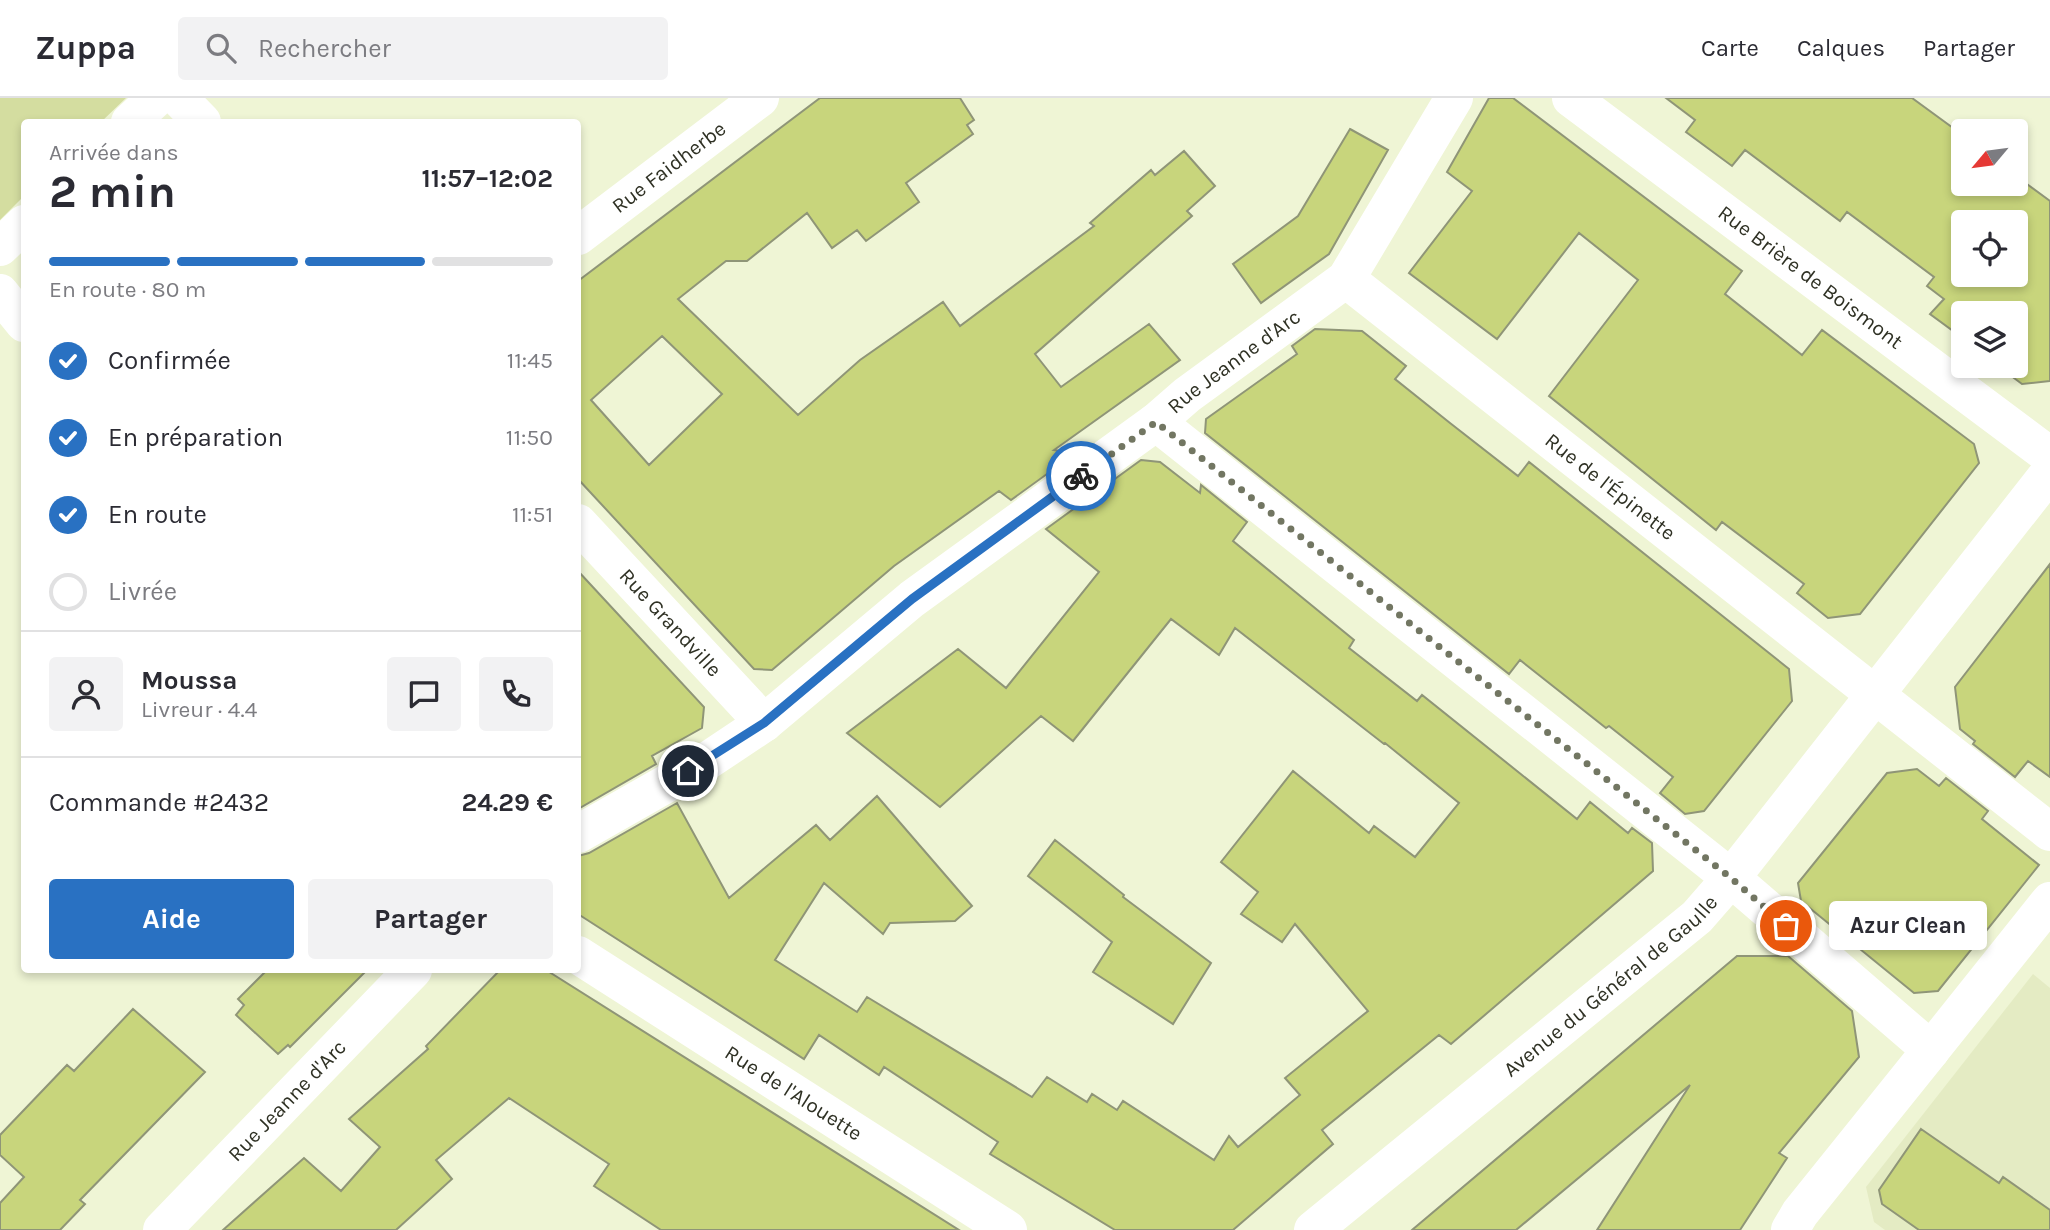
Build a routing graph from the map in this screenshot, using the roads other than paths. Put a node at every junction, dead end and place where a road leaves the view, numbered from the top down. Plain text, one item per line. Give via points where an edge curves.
1 (156, 98) edge
2 (179, 98) edge
3 (761, 98) edge
4 (1454, 98) edge
5 (1571, 98) edge
6 (133, 119) edge
7 (199, 119) edge
8 (21, 226) edge
9 (581, 234) edge
10 (0, 247) edge
11 (1346, 279) junction
12 (0, 293) edge
13 (21, 319) edge
14 (1156, 422) junction
15 (2050, 456) edge
16 (2050, 472) edge
17 (581, 526) edge
18 (1876, 694) junction
19 (764, 723) junction
20 (581, 832) edge
21 (2050, 832) edge
22 (1731, 878) junction
23 (2050, 901) edge
24 (581, 957) edge
25 (410, 973) edge
26 (1931, 1050) junction
27 (1805, 1224) edge
28 (162, 1230) edge
29 (1008, 1230) edge
30 (1313, 1230) edge

1 - 6 street
2 - 7 street
3 - 9 street, Rue Faidherbe
4 - 11 street, Rue Jeanne d'Arc
5 - 15 street, Rue Brière de Boismont
8 - 10 street
11 - 14 street, Rue Jeanne d'Arc
11 - 18 street, Rue de l'Épinette
12 - 13 street
14 - 19 street, Rue Jeanne d'Arc via 912,599
14 - 22 street
16 - 18 street, Avenue du Général de Gaulle
17 - 19 street, Rue Grandville
18 - 21 street, Rue de l'Épinette
18 - 22 street, Avenue du Général de Gaulle
19 - 20 street, Rue Jeanne d'Arc
22 - 26 street
22 - 30 street, Avenue du Général de Gaulle via 1697,917
23 - 26 street
24 - 29 street, Rue de l'Alouette
25 - 28 street, Rue Jeanne d'Arc
26 - 27 street

